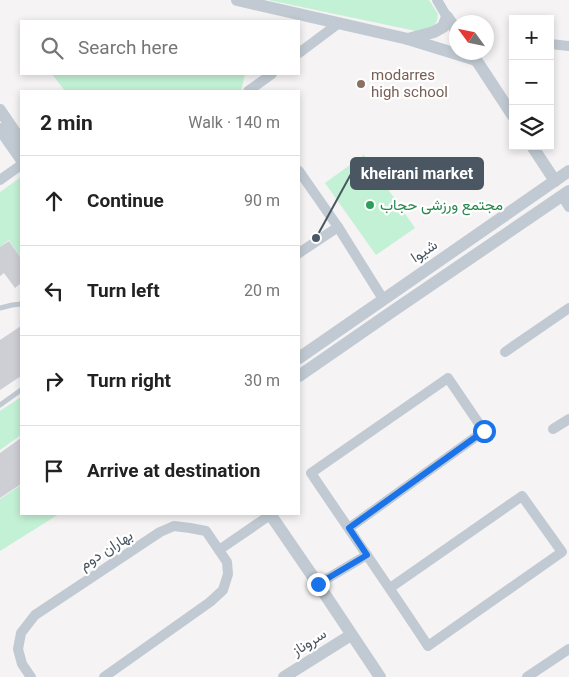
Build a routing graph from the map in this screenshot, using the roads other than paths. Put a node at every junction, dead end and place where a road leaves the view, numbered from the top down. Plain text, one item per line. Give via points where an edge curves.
1 (237, 0) edge
2 (437, 0) edge
3 (447, 16) junction
4 (449, 19) edge
5 (339, 23) junction
6 (408, 39) junction
7 (554, 44) edge
8 (569, 46) edge
9 (449, 50) edge
10 (300, 52) edge
11 (476, 60) edge
12 (271, 75) edge
13 (249, 90) edge
14 (0, 110) edge
15 (509, 110) edge
16 (0, 129) edge
17 (20, 140) edge
18 (535, 150) edge
19 (20, 158) edge
20 (20, 166) edge
21 (569, 171) edge
22 (300, 172) edge
23 (0, 180) edge
24 (555, 181) junction
25 (566, 194) edge
26 (569, 207) edge
27 (338, 227) junction
28 (480, 232) junction
29 (489, 246) junction
30 (300, 253) edge
31 (383, 299) junction
32 (20, 304) edge
33 (0, 308) edge
34 (569, 308) edge
35 (505, 352) dead end
36 (300, 357) edge
37 (300, 375) edge
38 (20, 391) edge
39 (0, 405) edge
40 (569, 418) edge
41 (553, 429) dead end
42 (269, 515) edge
43 (271, 515) edge
44 (349, 528) junction
45 (219, 550) junction
46 (367, 555) junction
47 (318, 584) junction
48 (390, 588) junction
49 (352, 635) junction
50 (569, 649) edge
51 (299, 673) edge
52 (31, 677) edge
53 (104, 677) edge
54 (284, 677) edge
55 (380, 677) edge
56 (527, 677) edge

1 - 5 street
2 - 3 street
3 - 4 street
3 - 6 street via 443,26 434,32
5 - 6 street
5 - 10 street
6 - 9 street
7 - 8 street
11 - 15 street
12 - 13 street
14 - 17 street
16 - 19 street
18 - 24 street
20 - 23 street
21 - 24 street, شیوا
22 - 27 street
24 - 28 street, شیوا
25 - 26 street
25 - 29 street
27 - 30 street
27 - 31 street
28 - 29 street
28 - 31 street, شیوا
29 - 37 street
31 - 36 street, شیوا
32 - 33 lane
34 - 35 street
38 - 39 lane
40 - 41 street
42 - 45 street
43 - 47 street
44 - 44 street via 312,473 448,378 484,431
44 - 46 street
45 - 52 street, بهاران دوم via 206,532 174,526 35,615 21,633 18,649 22,664
45 - 53 street, بهاران دوم via 227,562 228,574 223,590
46 - 47 street
46 - 48 street
47 - 49 street
48 - 48 street via 428,646 562,552 522,496
49 - 51 street, سروناز
49 - 55 street
50 - 56 street
51 - 54 street, سروناز

